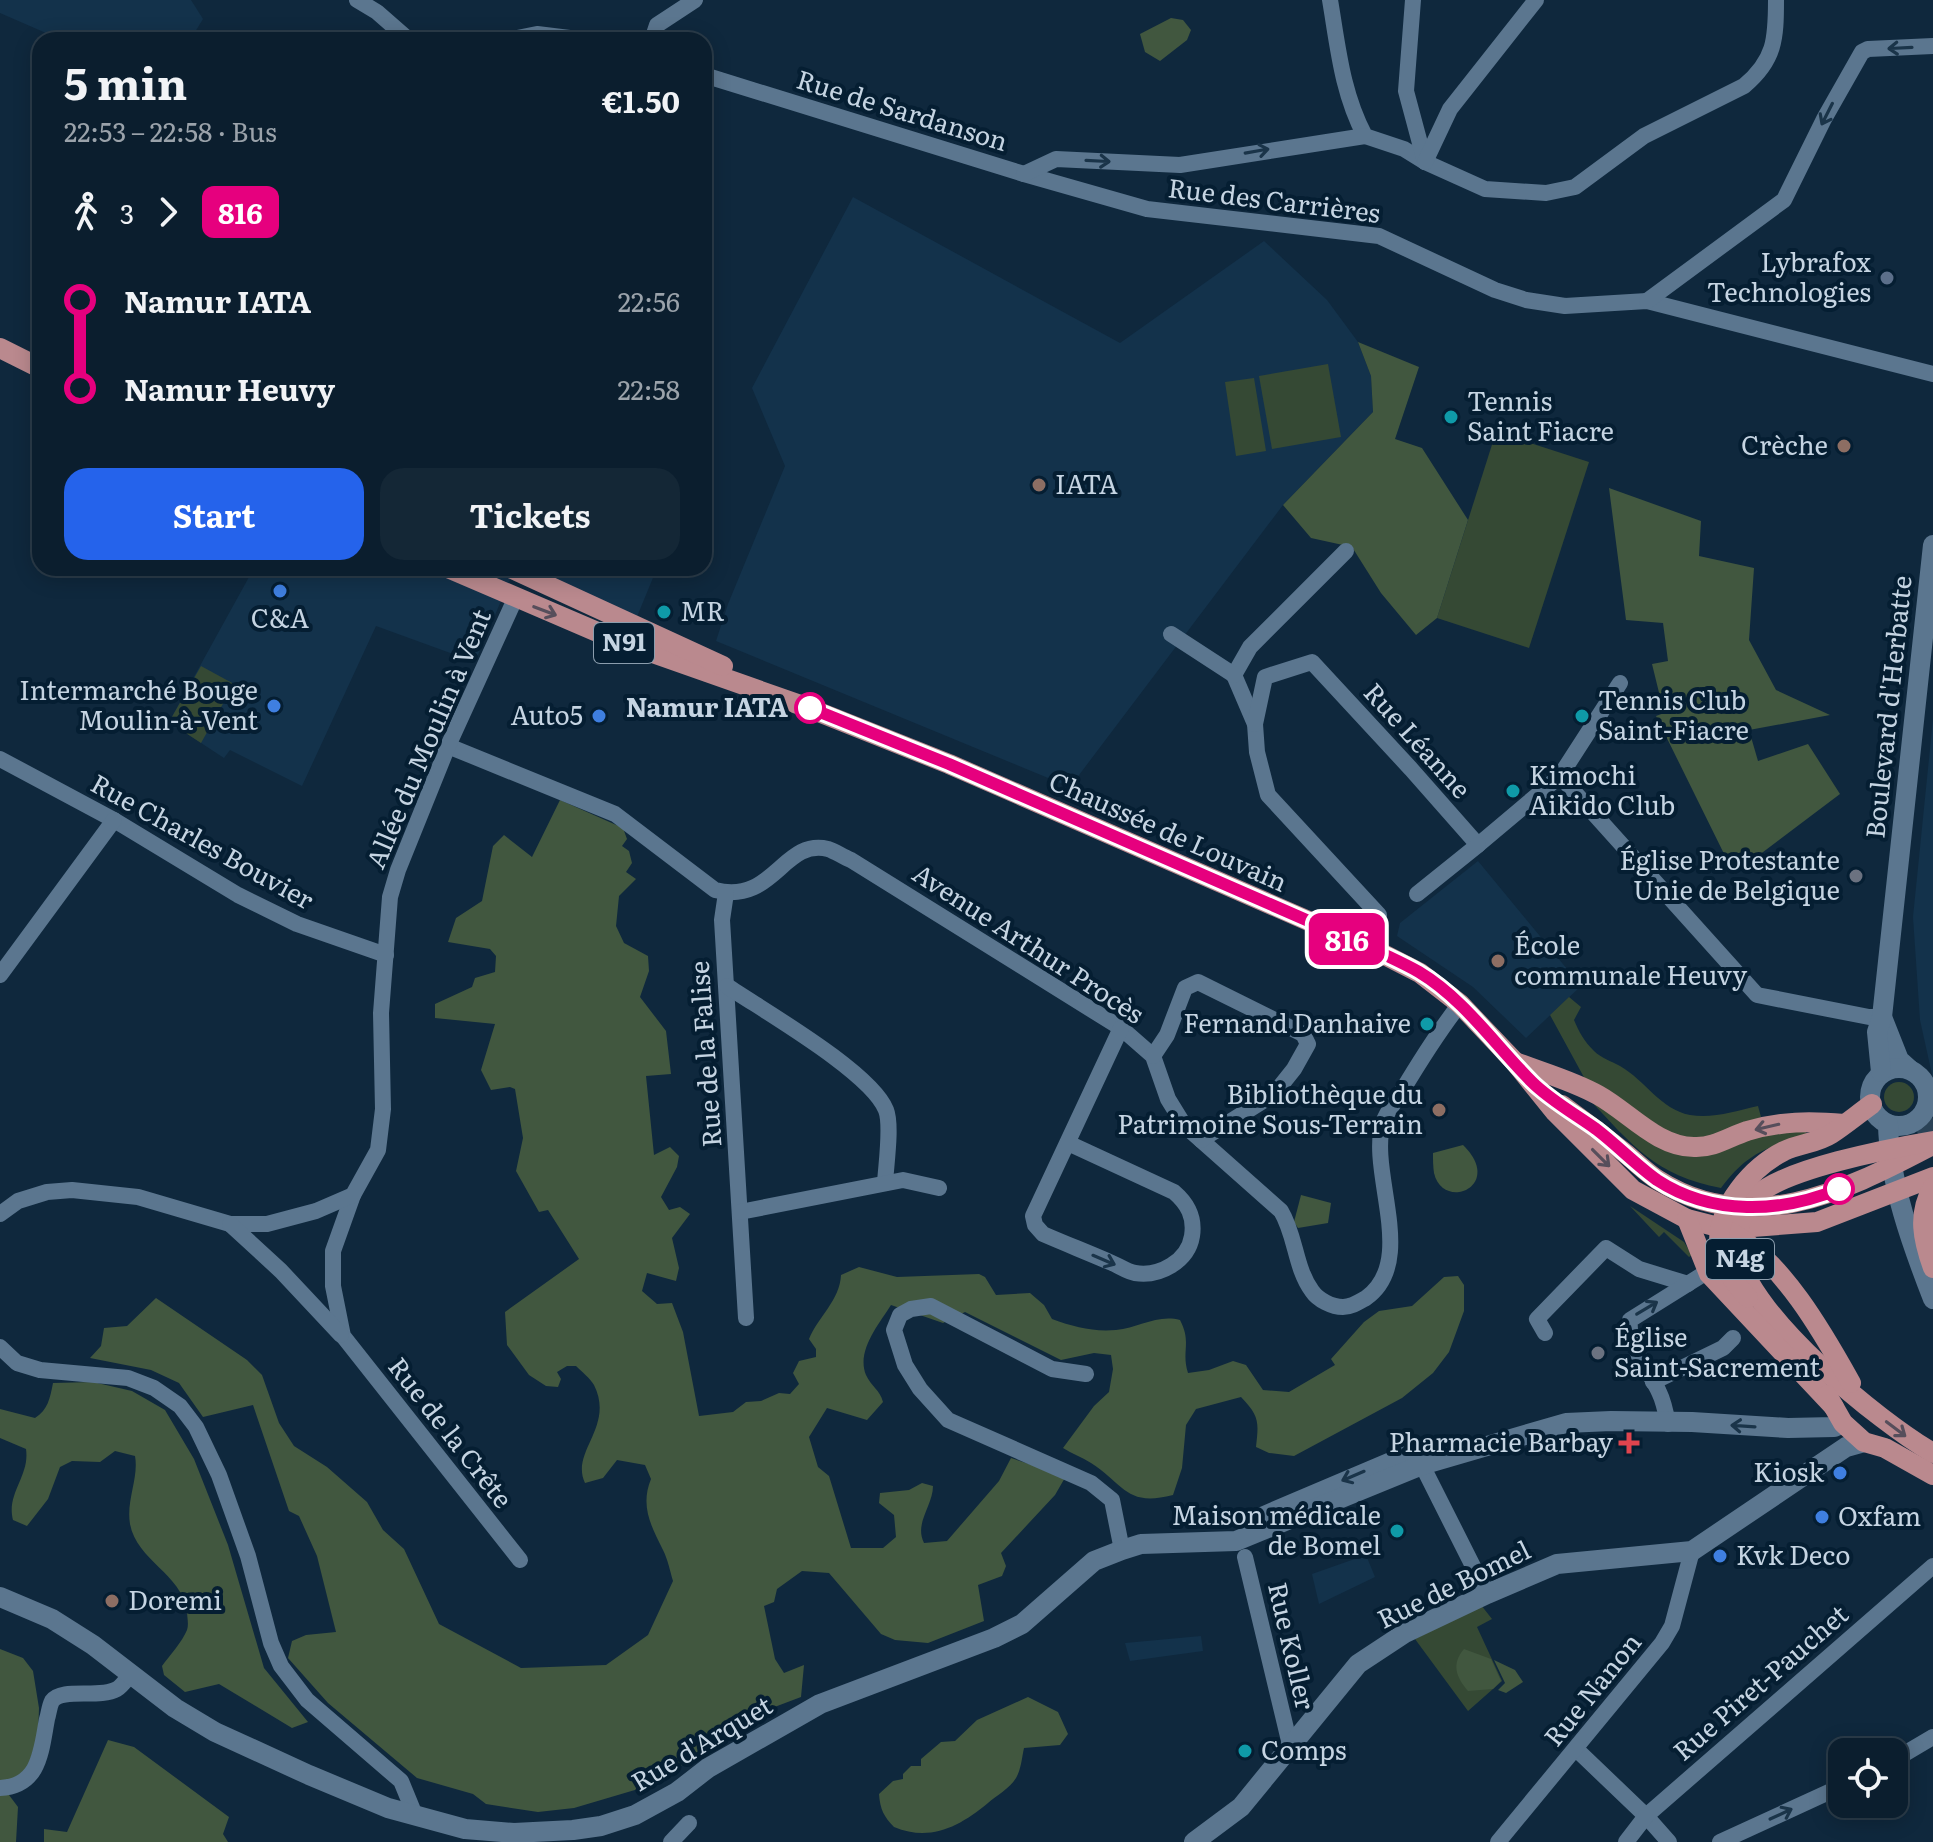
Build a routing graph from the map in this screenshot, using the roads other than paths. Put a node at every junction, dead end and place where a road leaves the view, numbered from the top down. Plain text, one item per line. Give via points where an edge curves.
1 (357, 0) edge
2 (695, 0) edge
3 (1330, 0) edge
4 (1413, 0) edge
5 (1536, 0) edge
6 (1776, 0) edge
7 (400, 32) edge
8 (655, 32) edge
9 (1933, 46) edge
10 (712, 77) edge
11 (1365, 136) junction
12 (1425, 162) junction
13 (1024, 174) junction
14 (1647, 301) junction
15 (0, 348) edge
16 (32, 364) edge
17 (1933, 374) edge
18 (1933, 545) edge
19 (1346, 551) dead end
20 (465, 576) edge
21 (514, 576) edge
22 (527, 576) edge
23 (515, 599) junction
24 (596, 607) junction
25 (588, 627) junction
26 (1171, 634) dead end
27 (1234, 675) junction
28 (1620, 683) dead end
29 (806, 707) junction
30 (1255, 724) junction
31 (448, 746) junction
32 (0, 759) edge
33 (1560, 776) junction
34 (114, 820) junction
35 (1478, 845) junction
36 (726, 893) junction
37 (1417, 894) dead end
38 (1375, 950) junction
39 (386, 955) junction
40 (0, 975) edge
41 (727, 986) junction
42 (1460, 1004) junction
43 (1882, 1017) junction
44 (1121, 1028) junction
45 (1153, 1056) junction
46 (1514, 1061) junction
47 (1909, 1069) junction
48 (1881, 1072) junction
49 (1533, 1084) junction
50 (1872, 1104) junction
51 (1844, 1124) junction
52 (1888, 1124) junction
53 (1201, 1140) junction
54 (1068, 1143) junction
55 (1933, 1143) edge
56 (1933, 1177) edge
57 (885, 1183) junction
58 (1933, 1187) edge
59 (939, 1188) dead end
60 (353, 1195) junction
61 (740, 1212) junction
62 (0, 1214) edge
63 (230, 1224) junction
64 (1706, 1224) junction
65 (1933, 1268) edge
66 (1709, 1274) junction
67 (1688, 1284) junction
68 (1933, 1299) edge
69 (1772, 1313) junction
70 (746, 1318) dead end
71 (1545, 1333) dead end
72 (343, 1336) junction
73 (1733, 1338) dead end
74 (0, 1347) edge
75 (1803, 1349) junction
76 (1086, 1374) dead end
77 (1653, 1382) junction
78 (1861, 1401) junction
79 (1838, 1415) junction
80 (1668, 1424) junction
81 (1864, 1442) junction
82 (1837, 1453) junction
83 (1933, 1453) edge
84 (1422, 1465) junction
85 (1933, 1475) edge
86 (1122, 1550) junction
87 (1692, 1551) junction
88 (1245, 1557) dead end
89 (520, 1560) dead end
90 (1933, 1566) edge
91 (1487, 1594) junction
92 (0, 1597) edge
93 (130, 1675) junction
94 (1933, 1737) edge
95 (1290, 1745) junction
96 (1576, 1749) junction
97 (1908, 1752) edge
98 (0, 1788) edge
99 (1828, 1792) edge
100 (415, 1815) junction
101 (1646, 1816) junction
102 (689, 1823) dead end
103 (671, 1842) edge
104 (1194, 1842) edge
105 (1498, 1842) edge
106 (1626, 1842) edge
107 (1669, 1842) edge
108 (1720, 1842) edge

1 - 7 street
2 - 8 street via 657,25
3 - 11 street via 1344,86
4 - 12 street via 1406,91
5 - 12 street via 1450,109
6 - 12 street via 1773,49 1757,75 1644,136 1575,187 1546,193 1485,189
9 -> 14 street via 1868,49 1858,56 1784,200
10 - 13 street, Rue de Sardanson
11 - 12 street
13 -> 11 street, Rue de Sardanson via 1056,159 1180,165
13 - 14 street, Rue des Carrières via 1147,209 1379,236 1526,300 1565,306
14 - 17 street, Rue des Carrières
15 - 16 main road
18 - 43 street, Boulevard d'Herbatte
19 - 27 street via 1250,647
20 - 23 main road, Chaussée de Louvain / N91
21 - 23 main road
22 - 24 main road, Chaussée de Louvain / N91
23 -> 25 main road, Chaussée de Louvain / N91
23 - 31 street, Allée du Moulin à Vent
24 - 25 main road
24 - 29 main road, Chaussée de Louvain / N91
25 - 29 main road, Chaussée de Louvain / N91
26 - 27 street
27 - 30 street
28 - 33 street
29 - 38 main road, Chaussée de Louvain / N91
30 - 35 street, Rue Léanne via 1265,677 1312,662
30 - 38 street via 1268,795 1379,915
31 - 36 street via 615,814
31 - 39 street, Allée du Moulin à Vent via 398,870 390,897
32 - 34 street, Rue Charles Bouvier
33 - 35 street
33 - 43 street via 1757,995
34 - 39 street, Rue Charles Bouvier via 285,919
34 - 40 street
35 - 37 street
36 - 41 street, Rue de la Falise via 722,920
36 - 44 street, Avenue Arthur Procès via 768,881 791,857 808,849 827,849
38 - 42 main road, Chaussée de Louvain / N91 via 1420,973
39 - 60 street, Allée du Moulin à Vent via 378,1150
41 - 57 street via 862,1077 881,1100 888,1113
41 - 61 street, Rue de la Falise
42 - 46 main road, Chaussée de Louvain / N91
42 - 53 street, Avenue Arthur Procès via 1383,1121 1380,1144 1390,1233 1386,1273 1376,1290 1355,1305 1330,1305 1314,1294 1281,1211
43 - 47 street, Boulevard d'Herbatte via 1894,1050
43 - 48 street, Boulevard d'Herbatte via 1877,1032
44 - 45 street, Avenue Arthur Procès
44 - 54 street
45 - 53 street, Avenue Arthur Procès via 1175,1112
45 - 53 street via 1185,988 1198,982 1303,1034 1308,1044 1274,1094
46 - 49 main road, Chaussée de Louvain / N91
51 -> 46 main road via 1805,1120 1705,1147 1669,1143 1599,1095
47 - 48 street
47 - 52 street via 1924,1083 1925,1109 1914,1122
48 - 50 street via 1871,1090
49 - 55 main road, N91 via 1657,1179 1679,1191 1737,1207 1817,1198 1888,1169
49 -> 64 main road, Chaussée de Louvain / N91 via 1633,1190
50 - 51 main road
50 - 52 street
51 - 69 main road via 1760,1167 1722,1221 1719,1245 1726,1270 1747,1297
52 - 68 street via 1888,1148 1911,1242
54 -> 54 street via 1033,1216 1035,1225 1043,1234 1135,1273 1174,1266 1192,1234 1186,1203 1174,1192
55 - 69 main road, N4g via 1880,1150 1784,1178 1752,1199 1742,1218 1738,1254
56 - 64 main road via 1817,1222
57 - 59 street via 903,1180
57 - 61 street
58 - 65 main road via 1922,1222
60 - 63 street via 267,1224
60 - 72 street, Rue de la Crête via 333,1251 333,1286
61 - 70 street, Rue de la Falise
62 - 63 street via 18,1201 72,1190 138,1197
63 - 72 street, Rue de la Crête
64 - 66 main road
64 - 78 main road, Chaussée de Louvain via 1751,1245 1765,1258 1823,1335
66 - 67 street
66 - 79 main road
67 - 71 street via 1639,1269 1606,1248 1537,1319
77 -> 67 street via 1632,1337 1630,1320
69 - 75 main road, N4g
72 - 89 street, Rue de la Crête
73 - 77 street
74 - 100 street via 17,1363 40,1370 128,1378 180,1406 219,1475 281,1666 307,1700 401,1781
75 - 78 main road, N4g
75 - 79 main road
76 - 86 street via 1052,1369 931,1306 900,1315 894,1330 905,1365 948,1420 1091,1483 1112,1500
77 - 80 street
78 -> 83 main road, N4g via 1897,1432
79 -> 80 street, Rue d'Arquet via 1834,1427
79 - 81 main road
79 - 82 street
80 - 84 street, Rue d'Arquet via 1566,1423
81 - 82 street, Rue de Bomel
81 - 85 main road
82 - 87 street, Rue de Bomel
84 - 86 street, Rue d'Arquet via 1236,1541 1141,1544
84 - 91 street
86 - 100 street, Rue d'Arquet via 1094,1561 1022,1624 820,1704 635,1815 601,1826 514,1833 465,1829
87 - 91 street, Rue de Bomel via 1557,1564
87 - 96 street, Rue Nanon via 1672,1626
88 - 95 street, Rue Koller
90 - 101 street, Rue Piret-Pauchet
91 - 95 street, Rue de Bomel via 1405,1633 1358,1664
92 - 93 street, Rue d'Arquet via 52,1619
93 - 98 street via 110,1691 54,1698 31,1777
93 - 100 street, Rue d'Arquet via 215,1732
94 - 97 street
95 - 104 street, Rue de Bomel via 1241,1807
96 - 101 street
96 - 105 street, Rue Nanon
108 -> 99 street
101 - 106 street, Rue Piret-Pauchet
101 - 107 street
102 - 103 street

